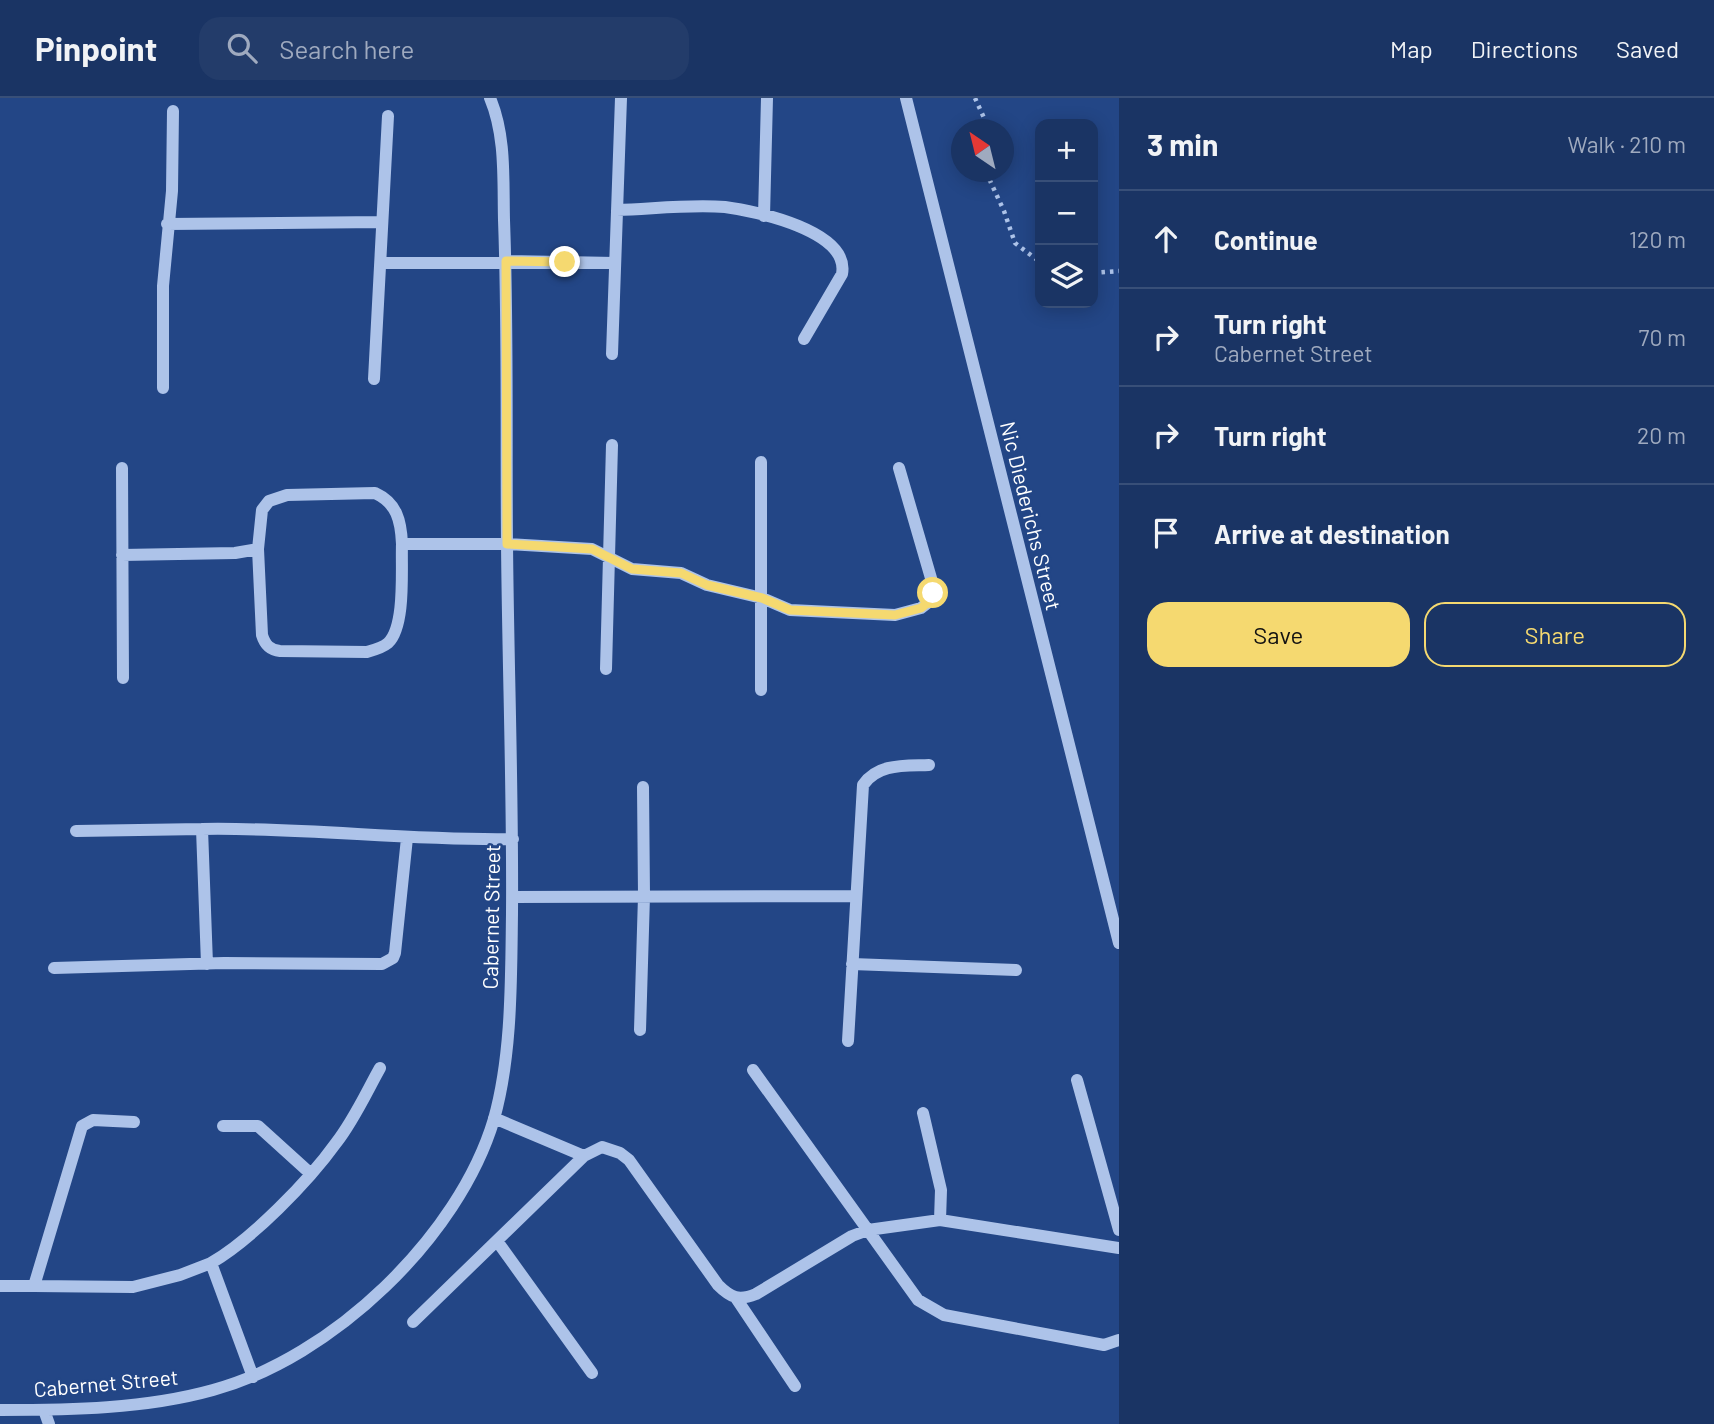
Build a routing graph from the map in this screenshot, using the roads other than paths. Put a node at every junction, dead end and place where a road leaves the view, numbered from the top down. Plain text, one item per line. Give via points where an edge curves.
1 (490, 98) edge
2 (621, 98) edge
3 (767, 98) edge
4 (906, 98) edge
5 (173, 111) dead end
6 (388, 116) dead end
7 (617, 210) junction
8 (764, 216) junction
9 (382, 222) junction
10 (167, 224) junction
11 (506, 261) junction
12 (615, 262) junction
13 (381, 263) junction
14 (804, 339) dead end
15 (612, 354) dead end
16 (374, 379) dead end
17 (163, 388) dead end
18 (612, 445) dead end
19 (761, 462) dead end
20 (122, 468) dead end
21 (899, 468) dead end
22 (402, 544) junction
23 (507, 544) junction
24 (258, 549) junction
25 (122, 555) junction
26 (609, 557) junction
27 (762, 598) junction
28 (606, 669) dead end
29 (122, 678) dead end
30 (761, 690) dead end
31 (929, 765) dead end
32 (643, 786) dead end
33 (202, 829) junction
34 (76, 831) dead end
35 (407, 838) junction
36 (513, 839) junction
37 (644, 896) junction
38 (855, 896) junction
39 (512, 897) junction
40 (1119, 943) edge
41 (207, 964) junction
42 (852, 964) junction
43 (54, 968) dead end
44 (1016, 970) dead end
45 (640, 1030) dead end
46 (848, 1041) dead end
47 (380, 1068) dead end
48 (752, 1070) dead end
49 (1077, 1080) dead end
50 (923, 1113) dead end
51 (494, 1118) junction
52 (134, 1122) dead end
53 (223, 1126) dead end
54 (584, 1156) junction
55 (311, 1174) junction
56 (940, 1220) junction
57 (868, 1230) junction
58 (1119, 1230) edge
59 (497, 1241) junction
60 (1119, 1248) edge
61 (211, 1263) junction
62 (0, 1286) edge
63 (34, 1286) junction
64 (736, 1298) junction
65 (413, 1322) dead end
66 (1119, 1340) edge
67 (592, 1373) dead end
68 (253, 1377) junction
69 (795, 1386) dead end
70 (0, 1410) edge
71 (44, 1410) junction
72 (49, 1424) edge

1 - 11 street, Cabernet Street via 501,128
2 - 7 street
3 - 8 street
4 - 40 street, Nic Diederichs Street
5 - 10 street
6 - 9 street
7 - 8 street via 722,207
7 - 12 street
8 - 14 street via 817,234 842,258 842,274
9 - 10 street
9 - 13 street
10 - 17 street
11 - 12 street
11 - 13 street
11 - 23 street, Cabernet Street
12 - 15 street
13 - 16 street
18 - 26 street
19 - 27 street
20 - 25 street
21 - 27 street via 933,585 930,601 895,615 790,610
22 - 23 street
22 - 24 street via 397,512 375,493 286,495 269,501 262,510
22 - 24 street via 399,624 387,643 367,652 280,651 267,646 262,635
23 - 26 street via 592,549
23 - 36 street, Cabernet Street
24 - 25 street
25 - 29 street
26 - 27 street via 632,569 681,573 707,585
26 - 28 street
27 - 30 street
31 - 38 street via 879,769 863,785
32 - 37 street
33 - 34 street
33 - 35 street
33 - 41 street
35 - 36 street
35 - 41 street via 396,953 389,960 382,964
36 - 39 street, Cabernet Street
37 - 38 street
37 - 39 street
37 - 45 street
38 - 42 street
39 - 51 street, Cabernet Street via 508,1042
41 - 43 street
42 - 44 street
42 - 46 street
47 - 55 street via 337,1143
48 - 57 street
49 - 58 street
50 - 56 street via 941,1190
51 - 54 street
51 - 68 street, Cabernet Street via 456,1201 387,1284 316,1342
52 - 63 street via 93,1120 82,1126
53 - 55 street via 258,1126
54 - 59 street
54 - 64 street via 602,1147 629,1160 718,1285
55 - 61 street via 256,1229
56 - 57 street
56 - 60 street
57 - 64 street via 756,1294
57 - 66 street via 918,1300 944,1315 1104,1345
59 - 65 street
59 - 67 street
61 - 63 street via 133,1287
61 - 68 street
62 - 63 street
64 - 69 street
68 - 71 street, Cabernet Street via 156,1402
70 - 71 street, Cabernet Street
71 - 72 street

